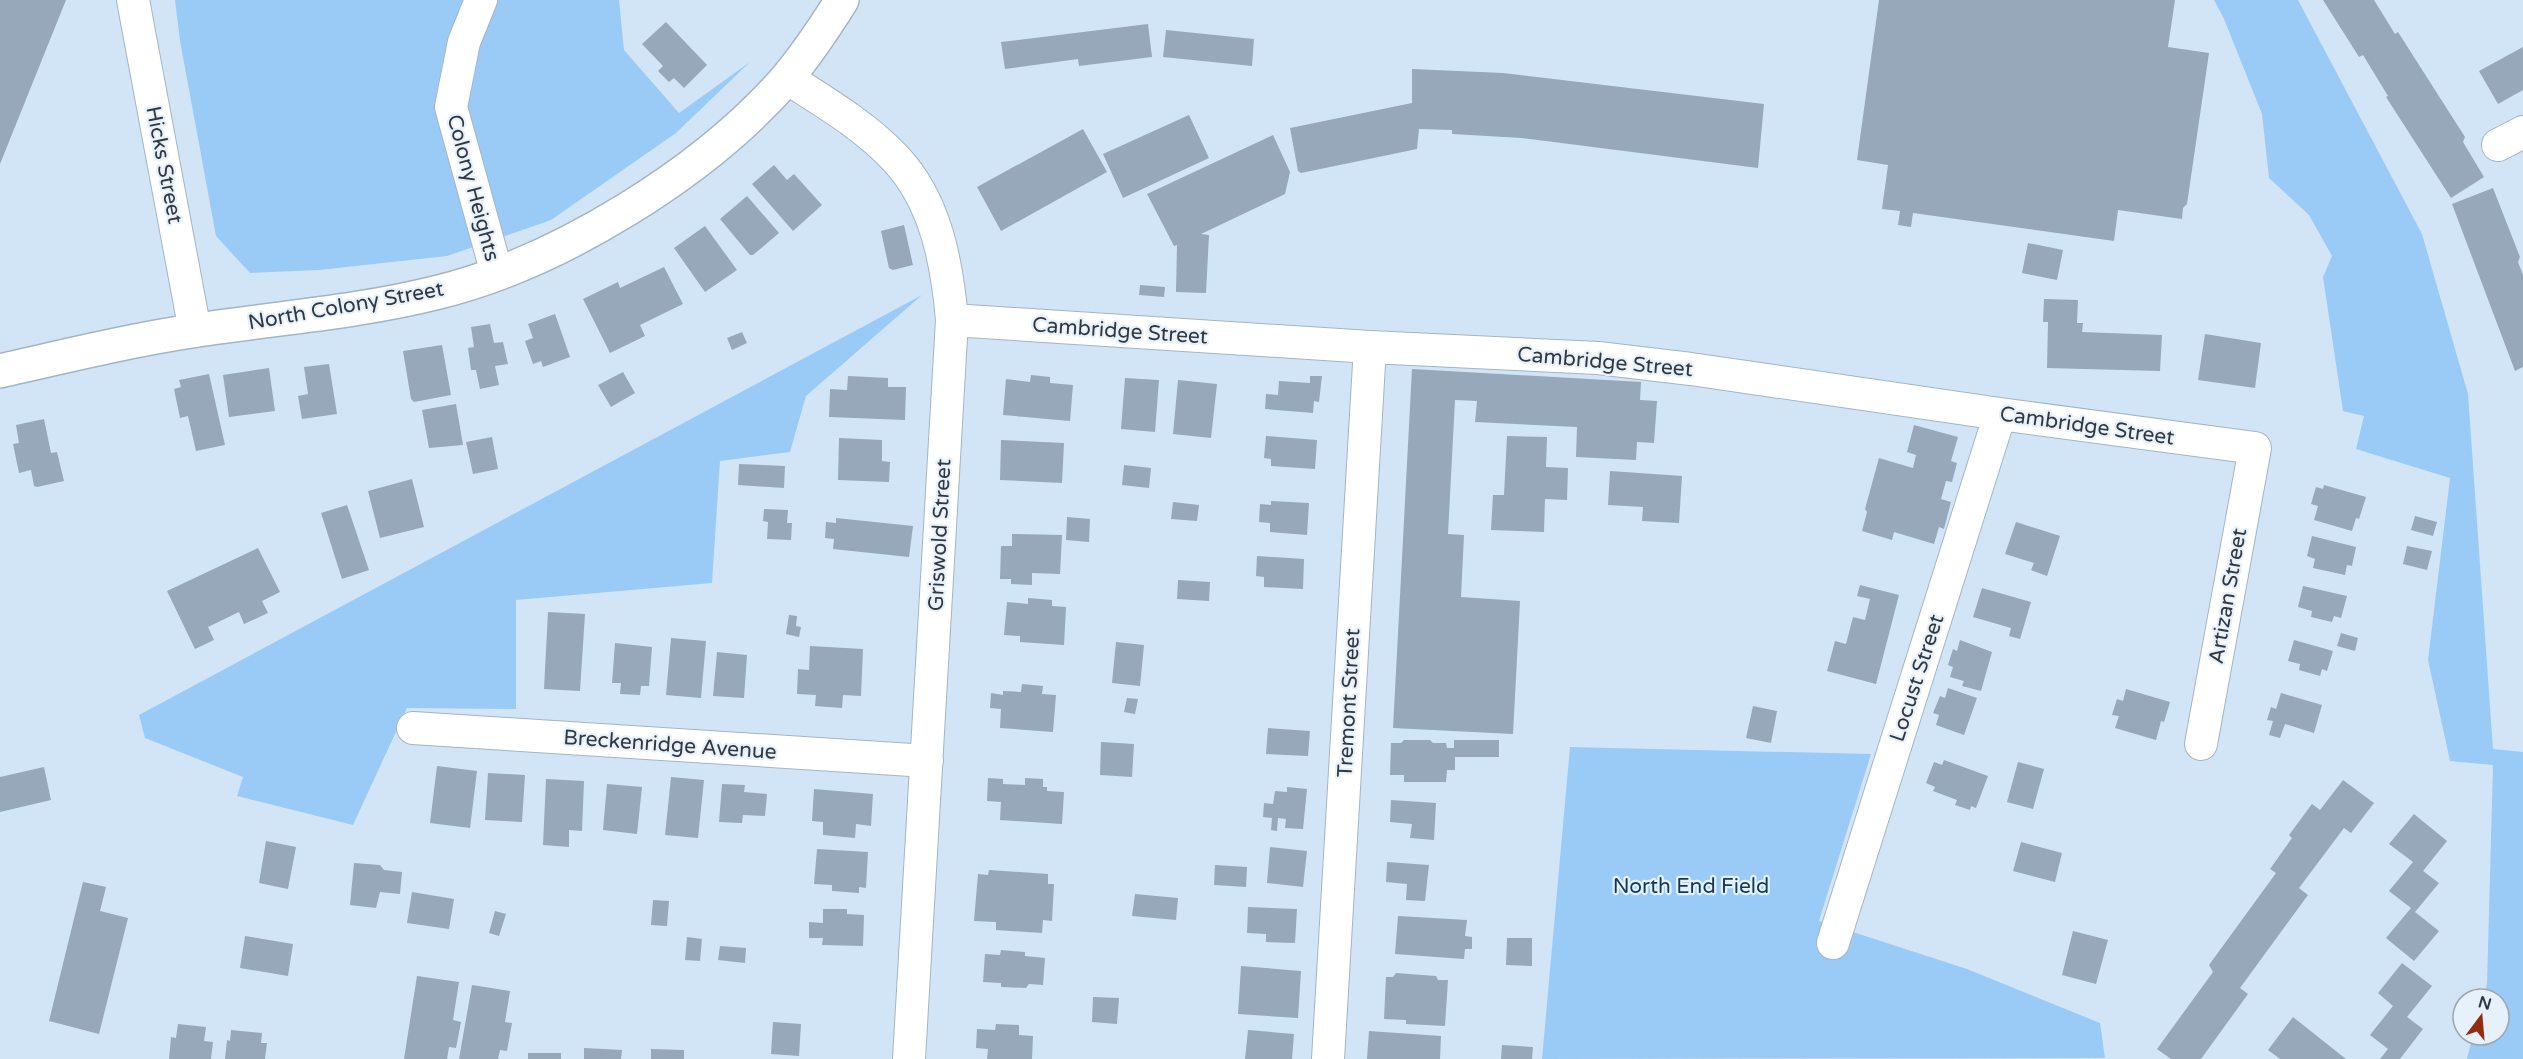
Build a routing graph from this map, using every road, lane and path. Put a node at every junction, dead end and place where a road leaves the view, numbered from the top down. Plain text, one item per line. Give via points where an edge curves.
1 (133, 0) edge
2 (481, 0) edge
3 (842, 0) edge
4 (787, 78) junction
5 (497, 274) junction
6 (952, 320) junction
7 (195, 331) junction
8 (1370, 347) junction
9 (0, 371) edge
10 (2000, 414) junction
11 (2254, 448) joint
12 (413, 728) dead end
13 (2201, 744) dead end
14 (927, 761) junction
15 (1833, 943) dead end
16 (909, 1059) edge
17 (1328, 1059) edge

1 - 7 street, Hicks Street
2 - 5 street, Colony Heights via 464,42 451,107
3 - 4 main road, North Colony Street
4 - 5 main road, North Colony Street via 717,145 652,194 604,223
4 - 6 street, Griswold Street via 856,124 895,158 919,190 947,271
5 - 7 main road, North Colony Street via 440,292 383,303
6 - 8 street, Cambridge Street
6 - 14 street, Griswold Street
7 - 9 main road, North Colony Street
8 - 10 street, Cambridge Street via 1598,358
8 - 17 street, Tremont Street
10 - 11 street, Cambridge Street
10 - 15 street, Locust Street
11 - 13 street, Artizan Street
12 - 14 street, Breckenridge Avenue
14 - 16 street, Griswold Street

